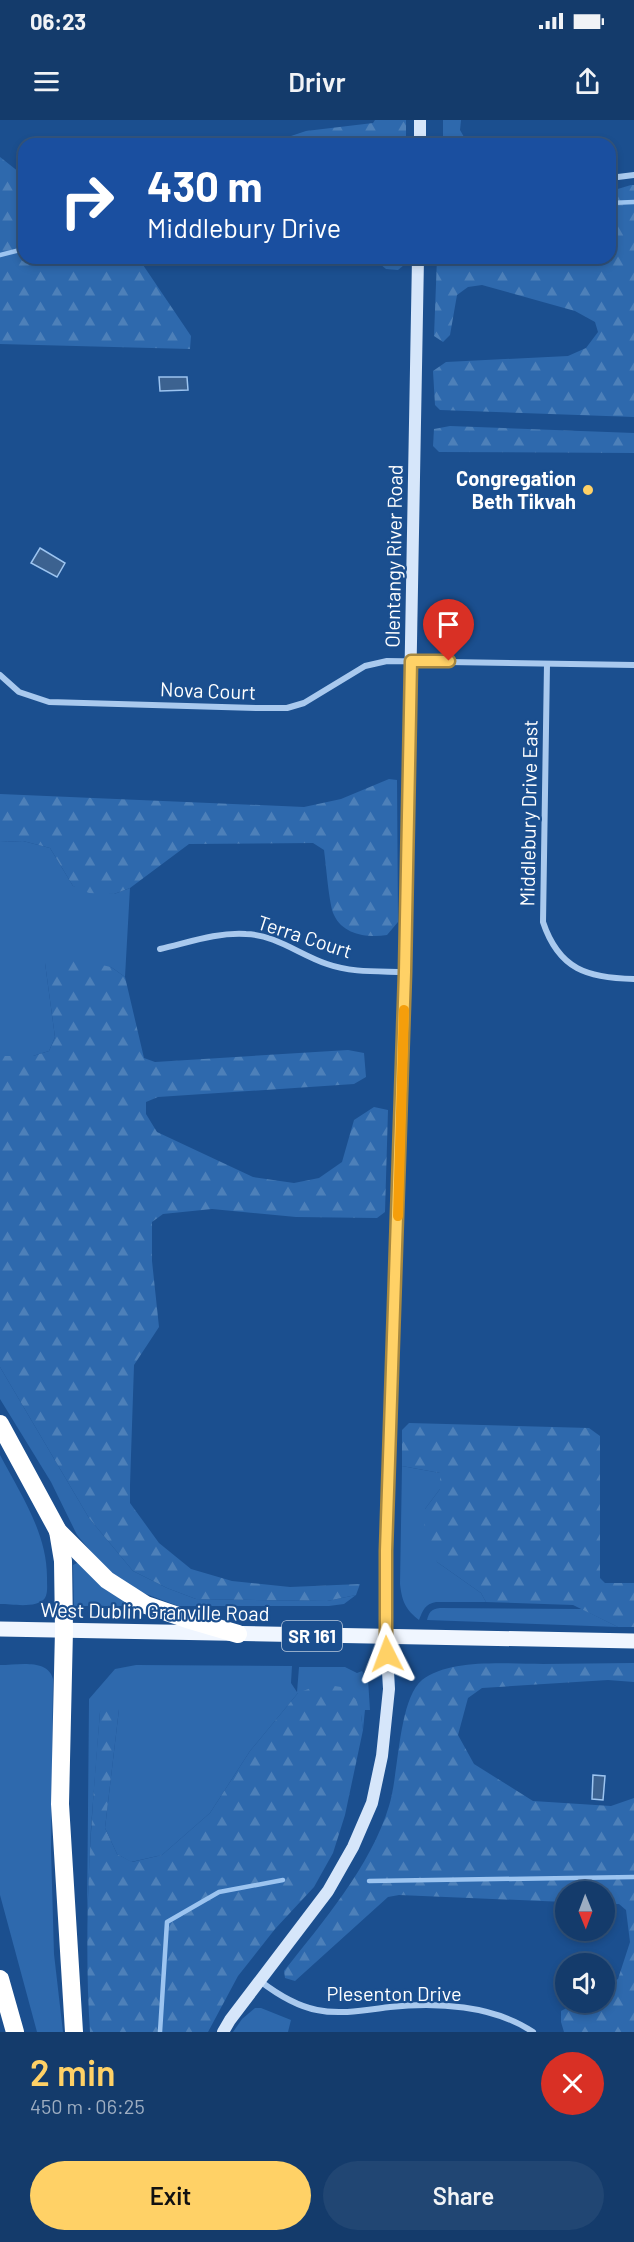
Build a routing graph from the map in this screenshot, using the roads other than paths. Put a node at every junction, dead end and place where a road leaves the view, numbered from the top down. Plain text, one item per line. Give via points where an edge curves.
1 (420, 120) edge
2 (420, 138) edge
3 (634, 175) edge
4 (616, 177) edge
5 (418, 264) edge
6 (411, 661) junction
7 (548, 664) junction
8 (634, 665) edge
9 (0, 675) edge
10 (160, 949) dead end
11 (405, 972) junction
12 (634, 979) edge
13 (0, 1424) edge
14 (58, 1531) junction
15 (0, 1629) edge
16 (64, 1630) junction
17 (238, 1634) junction
18 (386, 1637) junction
19 (634, 1641) edge
20 (0, 1979) edge
21 (259, 1981) junction
22 (15, 2032) edge
23 (74, 2032) edge
24 (223, 2032) edge
25 (533, 2032) edge

1 - 2 main road
3 - 4 street
5 - 6 main road, Olentangy River Road
6 - 7 street, Nova Court
6 - 9 street, Nova Court via 365,666 303,703 279,708 49,702 19,692
6 - 11 main road, Olentangy River Road
7 - 8 street, Nova Court
7 - 12 street, Middlebury Drive East via 542,909 547,935 571,966 594,976
10 - 11 street, Terra Court via 245,933 282,943 336,967
11 - 18 main road, Olentangy River Road
13 - 14 highway
14 - 16 highway via 63,1560
14 - 17 highway via 107,1580 146,1605
15 - 16 main road, West Dublin Granville Road / SR 161
16 - 17 main road, West Dublin Granville Road / SR 161
16 - 23 highway via 60,1804
17 - 18 main road, West Dublin Granville Road / SR 161
18 - 19 main road, West Dublin Granville Road / SR 161
18 - 21 main road, Olentangy River Road via 389,1689 372,1803 328,1891
20 - 22 highway
21 - 24 main road, Olentangy River Road
21 - 25 street, Plesenton Drive via 276,1994 316,2010 465,2008 500,2015

